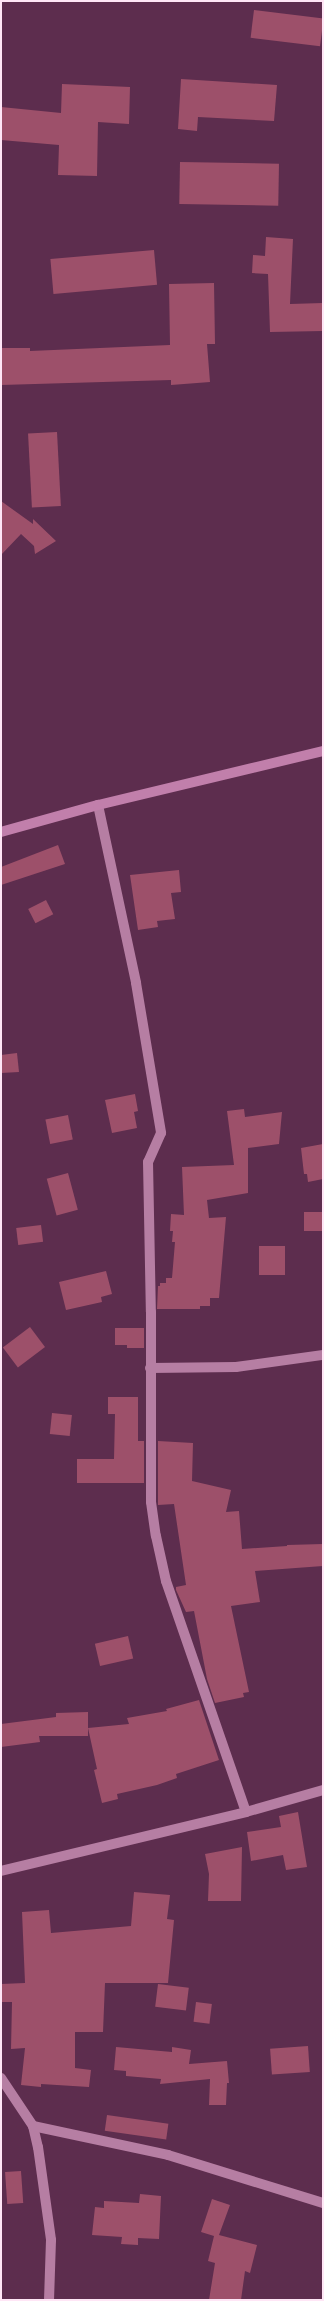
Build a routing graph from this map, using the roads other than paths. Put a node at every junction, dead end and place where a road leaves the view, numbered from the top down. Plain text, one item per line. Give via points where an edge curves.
1 (323, 751) edge
2 (98, 805) junction
3 (1, 832) edge
4 (323, 1355) edge
5 (150, 1368) junction
6 (323, 1790) edge
7 (246, 1812) junction
8 (1, 1871) edge
9 (1, 2078) edge
10 (33, 2126) junction
11 (323, 2203) edge
12 (49, 2300) edge

1 - 2 street
2 - 3 street
2 - 5 street via 136,983 162,1133 148,1162
4 - 5 street via 236,1367
5 - 7 street via 151,1502 156,1536 166,1581
6 - 7 street
7 - 8 street
9 - 10 street
10 - 11 street via 168,2155
10 - 12 street via 51,2240

